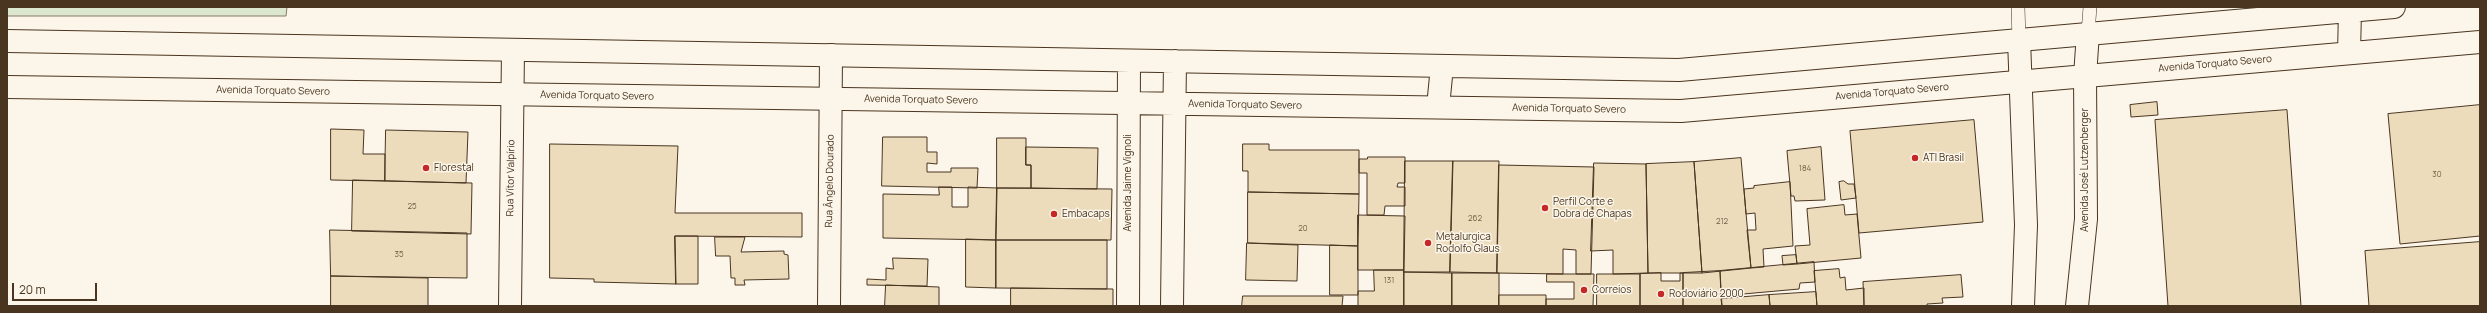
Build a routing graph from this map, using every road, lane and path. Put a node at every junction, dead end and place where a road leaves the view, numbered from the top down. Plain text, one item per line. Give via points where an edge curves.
1 (2018, 7) edge
2 (2090, 7) edge
3 (2394, 7) edge
4 (2350, 11) junction
5 (2088, 33) junction
6 (2019, 40) junction
7 (7, 41) edge
8 (2480, 42) edge
9 (513, 50) junction
10 (2349, 53) junction
11 (831, 55) junction
12 (1129, 60) junction
13 (1175, 61) junction
14 (1442, 66) junction
15 (2085, 76) junction
16 (2022, 81) junction
17 (7, 87) edge
18 (512, 94) junction
19 (831, 99) junction
20 (1128, 103) junction
21 (1175, 104) junction
22 (1438, 107) junction
23 (510, 306) edge
24 (829, 306) edge
25 (1128, 306) edge
26 (1172, 306) edge
27 (2023, 306) edge
28 (2077, 306) edge

1 - 6 lane
2 - 5 lane
3 - 4 street
4 - 5 street
4 - 10 street
5 - 6 street
5 - 15 street, Avenida José Lutzenberger
6 - 14 street via 1679,70
6 - 16 street
7 - 9 street
8 - 10 street, Avenida Torquato Severo
9 - 11 street
9 - 18 street, Rua Vítor Valpírio
10 - 15 street, Avenida Torquato Severo
11 - 12 street
11 - 19 street, Rua Ângelo Dourado
12 - 13 street
12 - 20 street, Avenida Jaime Vignoli
13 - 14 street
13 - 21 street
14 - 22 street
15 - 16 street, Avenida Torquato Severo
15 - 28 street, Avenida José Lutzenberger via 2086,219
16 - 22 street, Avenida Torquato Severo via 1681,111
16 - 27 street via 2026,225
17 - 18 street, Avenida Torquato Severo
18 - 19 street, Avenida Torquato Severo
18 - 23 street, Rua Vítor Valpírio
19 - 20 street, Avenida Torquato Severo
19 - 24 street, Rua Ângelo Dourado
20 - 21 street, Avenida Torquato Severo
20 - 25 street, Avenida Jaime Vignoli
21 - 22 street, Avenida Torquato Severo
21 - 26 street

